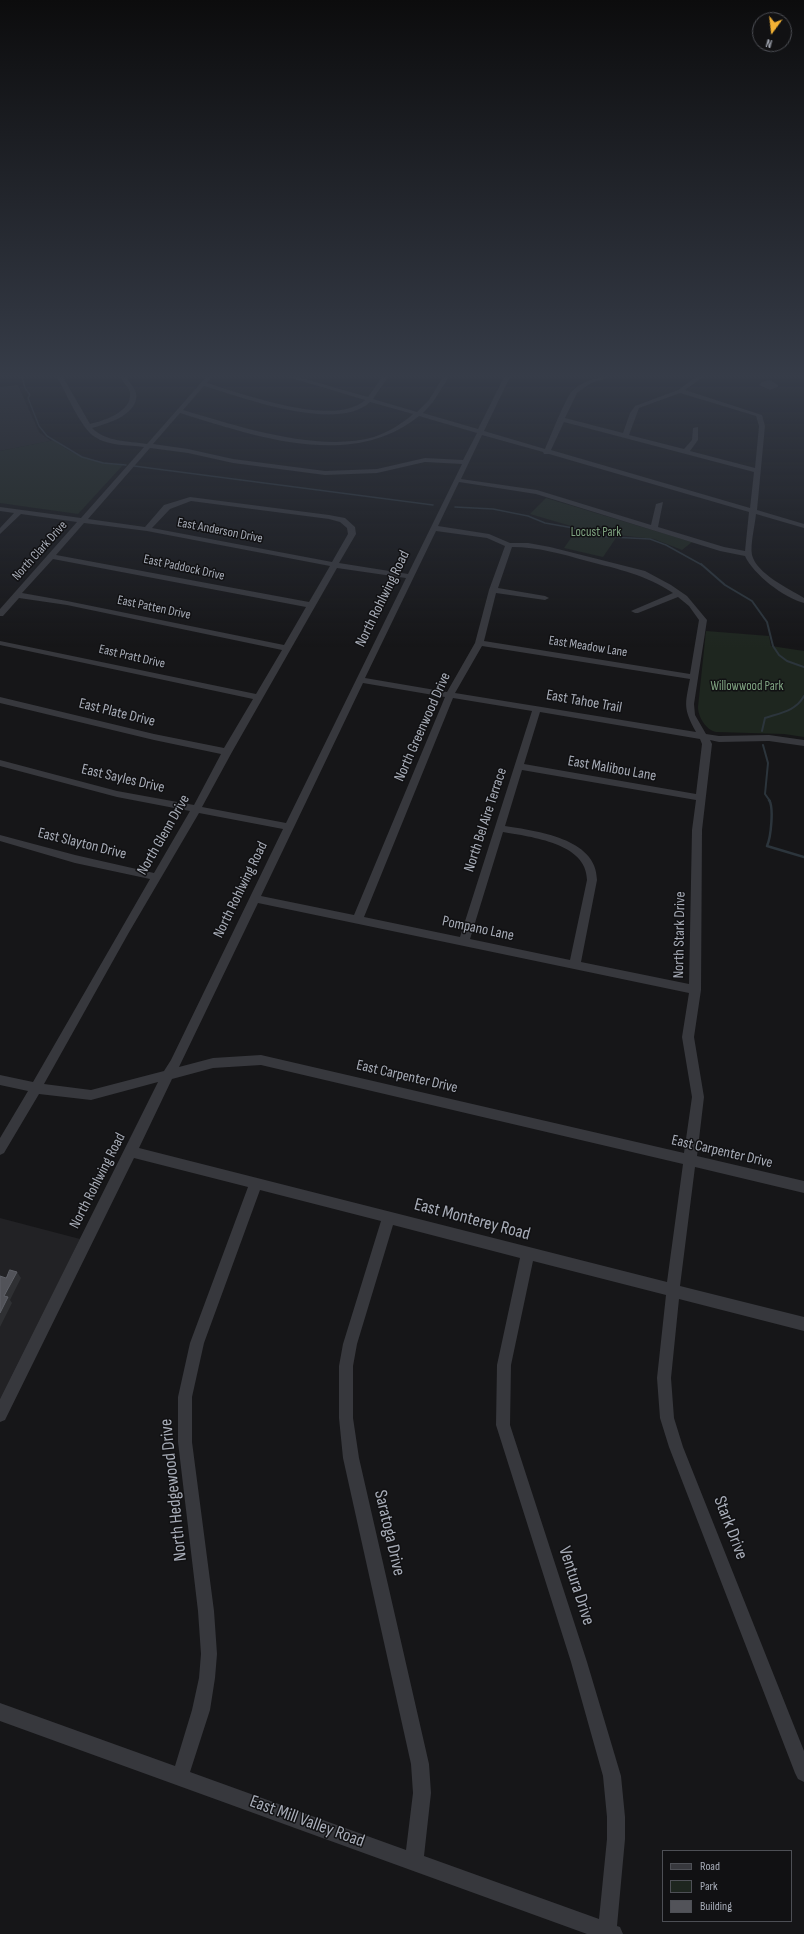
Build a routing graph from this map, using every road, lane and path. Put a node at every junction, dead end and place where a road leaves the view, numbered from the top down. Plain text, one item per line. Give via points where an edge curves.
1 (129, 467) edge
2 (281, 467) edge
3 (395, 467) edge
4 (463, 467) edge
5 (596, 467) edge
6 (745, 467) edge
7 (758, 467) edge
8 (758, 471) junction
9 (457, 480) junction
10 (660, 504) dead end
11 (0, 509) edge
12 (19, 512) junction
13 (753, 512) junction
14 (84, 520) junction
15 (804, 526) edge
16 (654, 527) junction
17 (434, 528) junction
18 (147, 529) junction
19 (0, 532) edge
20 (510, 545) junction
21 (748, 554) junction
22 (51, 556) junction
23 (334, 564) junction
24 (411, 577) junction
25 (493, 590) junction
26 (678, 594) junction
27 (17, 595) junction
28 (546, 598) dead end
29 (804, 601) edge
30 (311, 605) junction
31 (635, 612) dead end
32 (0, 614) edge
33 (0, 643) edge
34 (479, 644) junction
35 (286, 648) junction
36 (694, 677) junction
37 (360, 680) junction
38 (450, 694) junction
39 (258, 697) junction
40 (0, 700) edge
41 (537, 708) junction
42 (703, 736) junction
43 (804, 743) edge
44 (227, 752) junction
45 (0, 763) edge
46 (519, 766) junction
47 (700, 798) junction
48 (196, 810) junction
49 (288, 827) junction
50 (499, 828) junction
51 (0, 838) edge
52 (157, 877) junction
53 (254, 898) junction
54 (358, 919) junction
55 (464, 941) junction
56 (575, 964) junction
57 (695, 990) junction
58 (166, 1076) junction
59 (0, 1080) edge
60 (36, 1088) junction
61 (0, 1149) edge
62 (130, 1152) junction
63 (690, 1161) junction
64 (256, 1183) junction
65 (804, 1188) edge
66 (389, 1217) junction
67 (528, 1253) junction
68 (673, 1290) junction
69 (804, 1324) edge
70 (0, 1415) edge
71 (0, 1712) edge
72 (804, 1773) edge
73 (180, 1777) junction
74 (414, 1861) junction
75 (609, 1933) edge

1 - 14 street, North Clark Drive
2 - 3 street via 325,473 377,471
4 - 9 street, North Rohlwing Road
5 - 13 street
6 - 8 street
7 - 8 street
8 - 13 street
9 - 16 street via 537,492
9 - 17 street, North Rohlwing Road
10 - 16 street
11 - 12 street, East Anderson Drive
12 - 14 street, East Anderson Drive
12 - 19 street
13 - 15 street
13 - 21 street
14 - 18 street, East Anderson Drive
14 - 22 street, North Clark Drive
16 - 21 street via 723,549
17 - 20 street via 489,536
17 - 24 street, North Rohlwing Road
18 - 23 street, East Anderson Drive via 291,558
18 - 23 street, North Glenn Drive via 167,507 190,499 329,517 342,520 351,527 352,534
20 - 25 street, North Greenwood Drive
20 - 26 street, North Stark Drive via 550,549 642,572
21 - 29 street via 751,564 764,576
22 - 27 street, North Clark Drive
22 - 30 street, East Paddock Drive
23 - 24 street, East Anderson Drive
23 - 30 street, North Glenn Drive
24 - 37 street, North Rohlwing Road
25 - 28 street
25 - 34 street, North Greenwood Drive
26 - 31 street
26 - 36 street, North Stark Drive via 696,608 703,620
27 - 32 street, North Clark Drive
27 - 35 street, East Patten Drive
30 - 35 street, North Glenn Drive
33 - 39 street, East Pratt Drive
34 - 36 street, East Meadow Lane
34 - 38 street, North Greenwood Drive
35 - 39 street, North Glenn Drive
36 - 42 street, North Stark Drive via 691,714
37 - 38 street, East Tahoe Trail
37 - 49 street, North Rohlwing Road
38 - 41 street, East Tahoe Trail
38 - 54 street, North Greenwood Drive
39 - 44 street, North Glenn Drive
40 - 44 street, East Plate Drive
41 - 42 street, East Tahoe Trail
41 - 46 street, North Bel Aire Terrace
42 - 43 street, East Tahoe Trail via 728,739 769,738
42 - 47 street, North Stark Drive via 708,744
44 - 48 street, North Glenn Drive
45 - 48 street, East Sayles Drive via 117,794
46 - 47 street, East Malibou Lane
46 - 50 street, North Bel Aire Terrace
47 - 57 street, North Stark Drive via 697,830
48 - 49 street, East Sayles Drive
48 - 52 street, North Glenn Drive
49 - 53 street, North Rohlwing Road
50 - 55 street, North Bel Aire Terrace
50 - 56 street via 555,840 573,848 590,866 592,880
51 - 52 street, East Slayton Drive via 75,859
52 - 60 street, North Glenn Drive
53 - 54 street, Pompano Lane
53 - 58 street, North Rohlwing Road via 175,1063
54 - 55 street, Pompano Lane
55 - 56 street, Pompano Lane
56 - 57 street, Pompano Lane
57 - 63 street, North Stark Drive via 688,1037 698,1096
58 - 60 street, East Carpenter Drive via 91,1094
58 - 62 street, North Rohlwing Road
58 - 63 street, East Carpenter Drive via 220,1062 260,1060
59 - 60 street, East Carpenter Drive
60 - 61 street, North Glenn Drive
62 - 64 street, East Monterey Road
62 - 70 street, North Rohlwing Road
63 - 65 street, East Carpenter Drive
63 - 68 street, North Stark Drive
64 - 66 street, East Monterey Road
64 - 73 street, North Hedgewood Drive via 197,1343 185,1397 185,1442 209,1654 201,1710
66 - 67 street, East Monterey Road
66 - 74 street, Saratoga Drive via 350,1344 345,1380 346,1418 351,1458 420,1764 422,1793
67 - 68 street, East Monterey Road
67 - 75 street, Ventura Drive via 504,1365 503,1425 579,1662 612,1776 616,1839
68 - 69 street, East Monterey Road
68 - 72 street, Stark Drive via 664,1378 667,1418 676,1447
71 - 73 street, East Mill Valley Road
73 - 74 street, East Mill Valley Road
74 - 75 street, East Mill Valley Road

